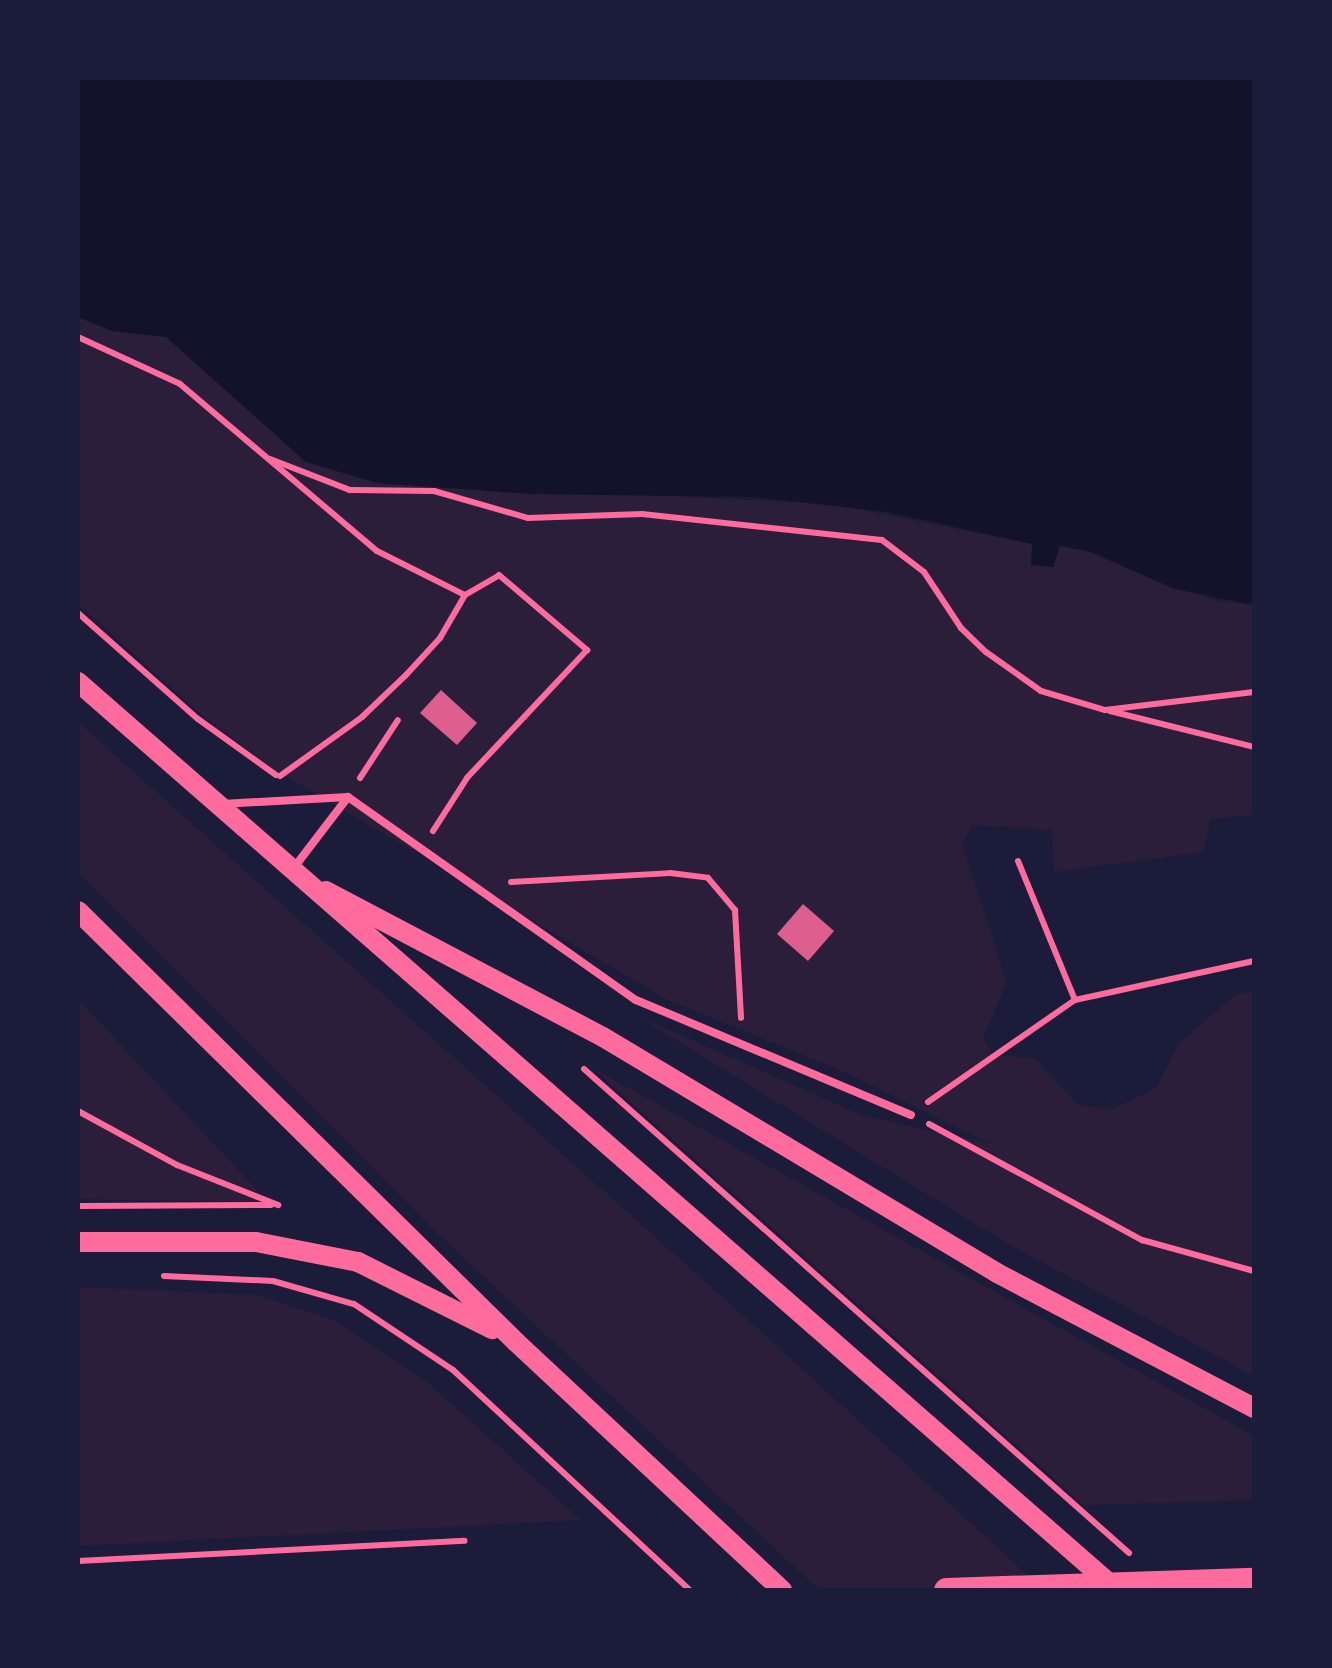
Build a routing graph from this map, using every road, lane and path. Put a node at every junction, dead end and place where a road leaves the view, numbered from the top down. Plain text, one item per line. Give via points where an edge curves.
1 (78, 337) edge
2 (270, 459) junction
3 (465, 595) junction
4 (78, 613) edge
5 (78, 682) edge
6 (1254, 692) edge
7 (1105, 710) junction
8 (398, 720) dead end
9 (1254, 747) edge
10 (279, 777) junction
11 (348, 797) junction
12 (314, 799) junction
13 (214, 805) junction
14 (422, 852) junction
15 (1018, 861) dead end
16 (291, 872) junction
17 (460, 881) junction
18 (78, 911) edge
19 (1254, 961) edge
20 (1076, 1000) junction
21 (742, 1046) junction
22 (584, 1069) dead end
23 (78, 1111) edge
24 (911, 1114) junction
25 (78, 1206) edge
26 (78, 1242) edge
27 (1254, 1271) edge
28 (156, 1276) dead end
29 (516, 1342) junction
30 (1254, 1408) edge
31 (464, 1542) dead end
32 (78, 1562) edge
33 (1142, 1564) dead end
34 (1254, 1580) edge
35 (690, 1590) edge
36 (782, 1590) edge
37 (946, 1590) edge
38 (1118, 1590) edge

1 - 2 path via 180,384
2 - 3 path via 377,551
2 - 7 path via 350,490 434,491 528,518 642,514 882,540 924,572 961,628 1017,678
3 - 10 path via 440,638 395,686
3 - 14 path via 499,575 587,650 467,778
4 - 10 path via 198,719
5 - 13 main road
6 - 7 path
7 - 9 path
8 - 11 path
10 - 12 path
11 - 12 lane
11 - 14 lane
11 - 16 lane
12 - 13 lane
13 - 16 main road
14 - 17 lane
15 - 20 path
16 - 30 main road via 603,1038 997,1273
16 - 38 main road
17 - 21 lane via 636,1000
17 - 21 path via 581,882 670,872 708,878 734,910
18 - 29 main road
19 - 20 path
20 - 24 path
21 - 24 lane
22 - 33 path
23 - 25 path via 177,1164 278,1205
24 - 27 path via 1142,1240
26 - 29 main road via 256,1242 358,1262
28 - 35 path via 274,1281 354,1304 453,1370
29 - 36 main road
31 - 32 path
34 - 37 main road

